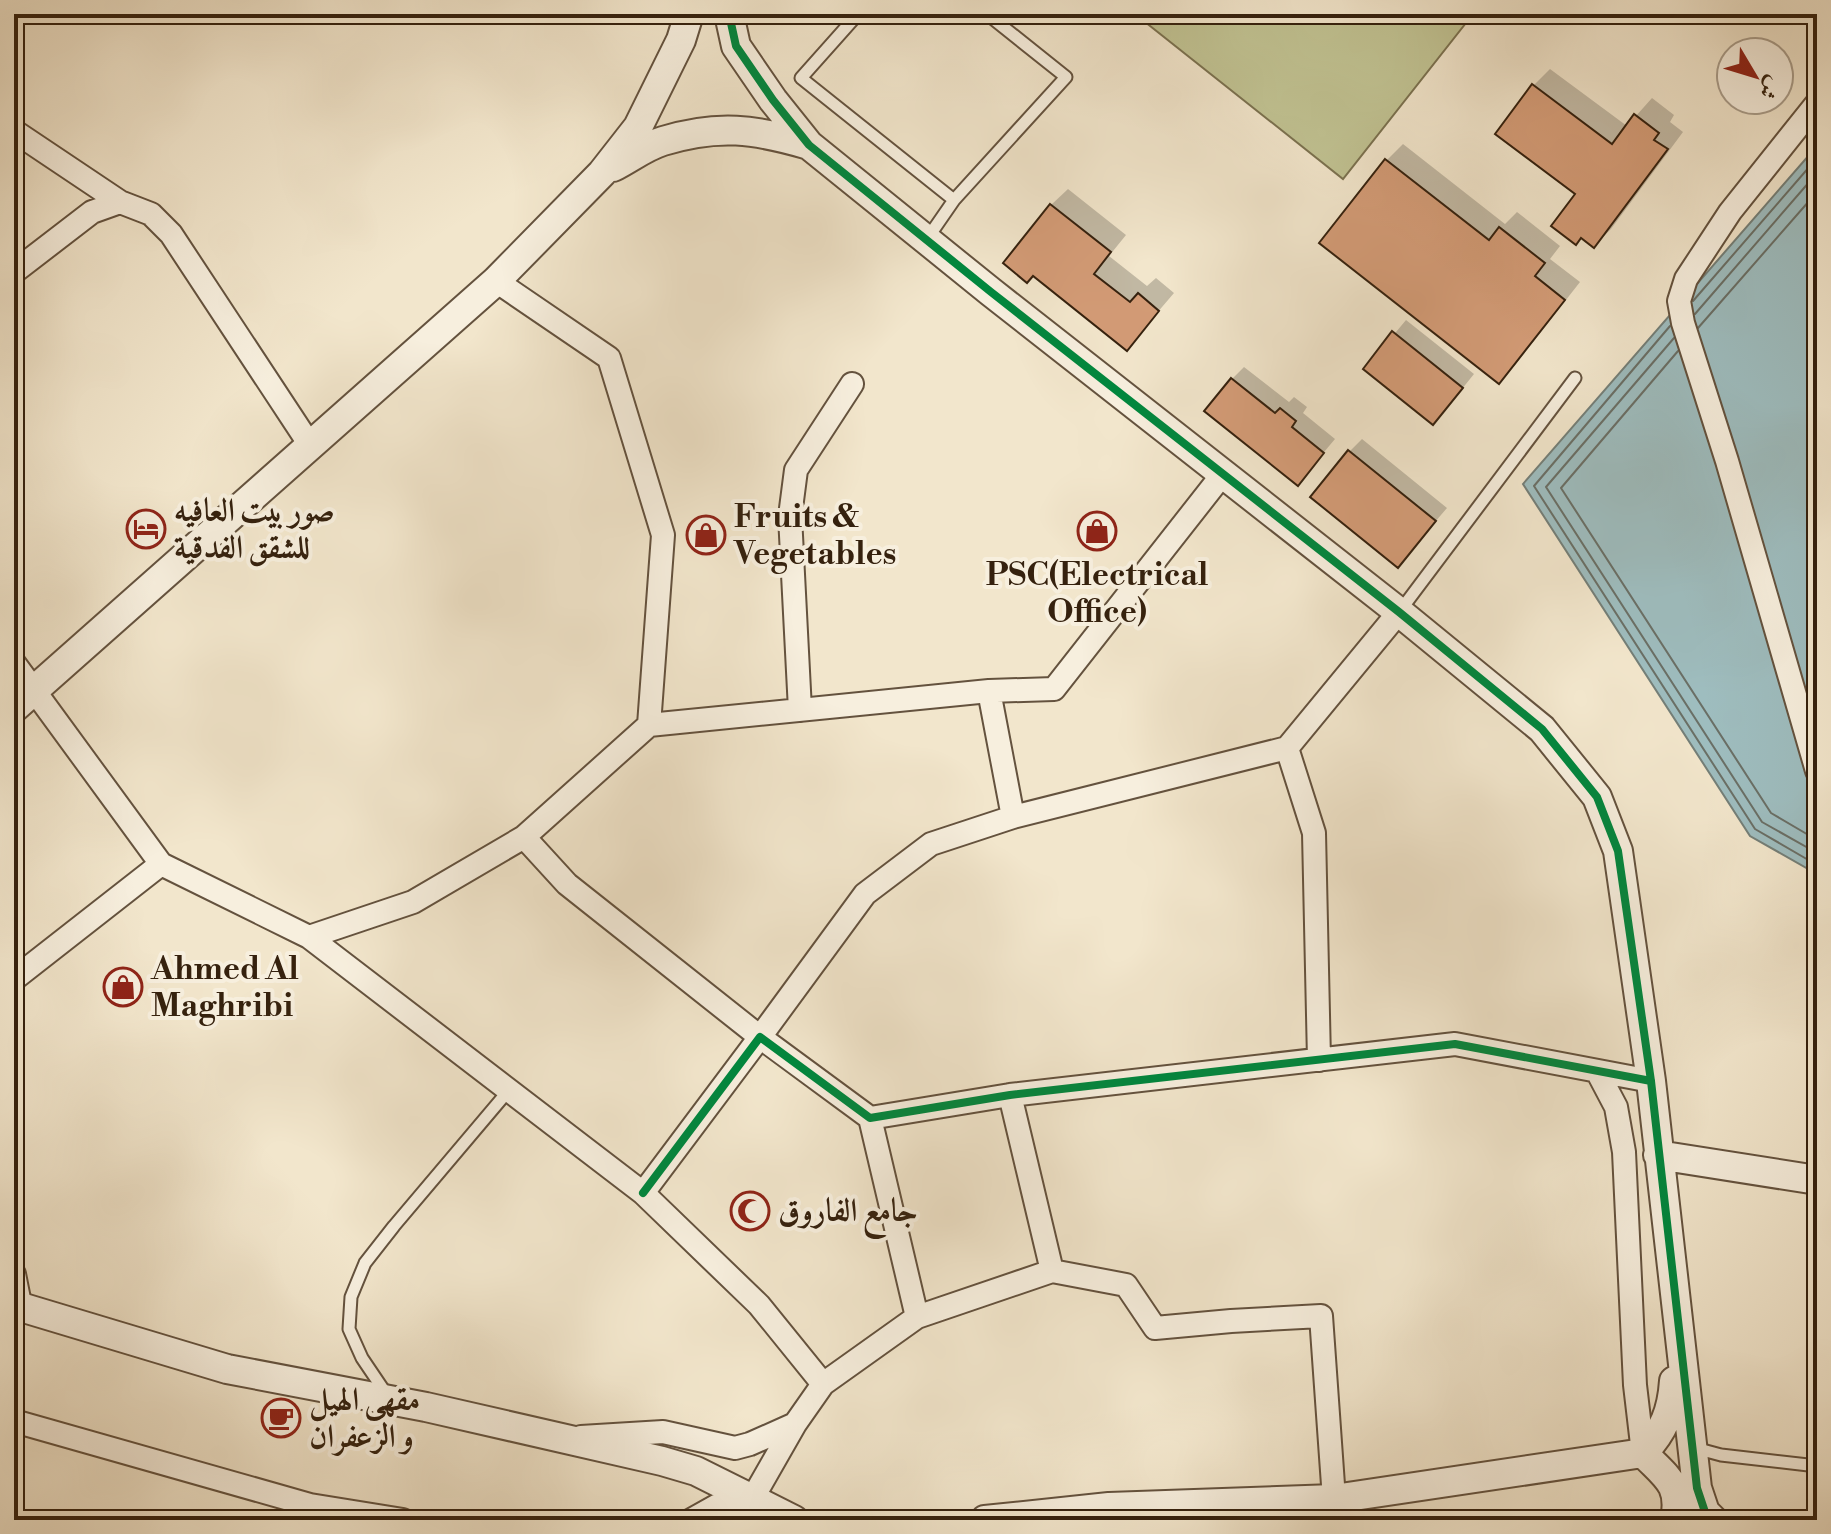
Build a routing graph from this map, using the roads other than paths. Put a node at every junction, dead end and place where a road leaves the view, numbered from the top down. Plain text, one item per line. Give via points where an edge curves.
1 (689, 14) edge
2 (729, 14) edge
3 (858, 14) edge
4 (987, 14) edge
5 (1817, 103) edge
6 (14, 131) edge
7 (809, 145) junction
8 (602, 173) junction
9 (954, 200) junction
10 (120, 202) junction
11 (926, 240) junction
12 (14, 272) edge
13 (496, 281) junction
14 (1575, 378) dead end
15 (852, 384) dead end
16 (310, 445) junction
17 (1222, 475) junction
18 (1399, 612) junction
19 (14, 663) edge
20 (989, 691) junction
21 (23, 699) edge
22 (800, 710) junction
23 (649, 725) junction
24 (1287, 748) junction
25 (1817, 771) edge
26 (1013, 817) junction
27 (524, 837) junction
28 (161, 864) junction
29 (309, 937) junction
30 (14, 979) edge
31 (760, 1037) junction
32 (1319, 1060) junction
33 (1597, 1071) junction
34 (1651, 1081) junction
35 (510, 1089) junction
36 (1010, 1095) junction
37 (870, 1118) junction
38 (1658, 1155) junction
39 (1817, 1180) edge
40 (643, 1193) junction
41 (1052, 1271) junction
42 (14, 1274) edge
43 (18, 1307) edge
44 (917, 1317) junction
45 (1679, 1332) junction
46 (823, 1384) junction
47 (391, 1401) junction
48 (14, 1421) edge
49 (795, 1424) junction
50 (559, 1438) junction
51 (1691, 1447) junction
52 (1643, 1453) junction
53 (1817, 1466) edge
54 (1334, 1499) junction
55 (760, 1510) edge
56 (403, 1520) edge
57 (691, 1520) edge
58 (794, 1520) edge
59 (985, 1520) edge
60 (1675, 1520) edge
61 (1713, 1520) edge

1 - 8 street via 638,127
2 - 7 street via 736,46
3 - 9 lane via 801,78
4 - 9 lane via 1066,77
5 - 25 street via 1730,212 1686,279 1679,301
6 - 10 street
7 - 8 street via 767,132 719,129 661,141
7 - 11 street
8 - 13 street
9 - 11 lane
10 - 12 street via 92,212
10 - 16 street via 151,214 171,234
11 - 17 street
13 - 16 street
13 - 23 street via 609,358 663,535
14 - 18 lane
15 - 22 street via 796,470 790,516
16 - 21 street
17 - 18 street
17 - 20 street via 1054,689
18 - 24 street
18 - 34 street via 1542,729 1597,797 1618,851
19 - 21 street
20 - 22 street
20 - 26 street
21 - 28 street
22 - 23 street
23 - 27 street
24 - 26 street
24 - 32 street via 1314,833
26 - 31 street via 931,844 865,894
27 - 29 street via 413,902
27 - 31 street via 567,884
28 - 29 street
28 - 30 street
29 - 35 street
31 - 37 street
31 - 40 street
32 - 33 street via 1455,1044
32 - 36 street
33 - 34 street
33 - 52 street via 1616,1107 1624,1152
34 - 38 street
35 - 40 street
35 - 47 lane via 365,1263 351,1297 349,1329
36 - 37 street
36 - 41 street
37 - 44 street
38 - 39 street
38 - 45 street
40 - 46 street via 759,1305
41 - 44 street
41 - 54 street via 1126,1285 1155,1328 1321,1316
42 - 43 street
43 - 47 street via 227,1369
44 - 46 street
45 - 51 street
45 - 52 street via 1668,1419
46 - 49 street
47 - 50 street
48 - 56 street via 310,1505
49 - 50 street via 735,1448 663,1432
49 - 55 street
50 - 55 street via 696,1471
51 - 53 lane
51 - 61 street via 1697,1488
52 - 54 street
52 - 60 street via 1675,1487
54 - 59 street via 1109,1507
55 - 57 street via 716,1506
55 - 58 street

